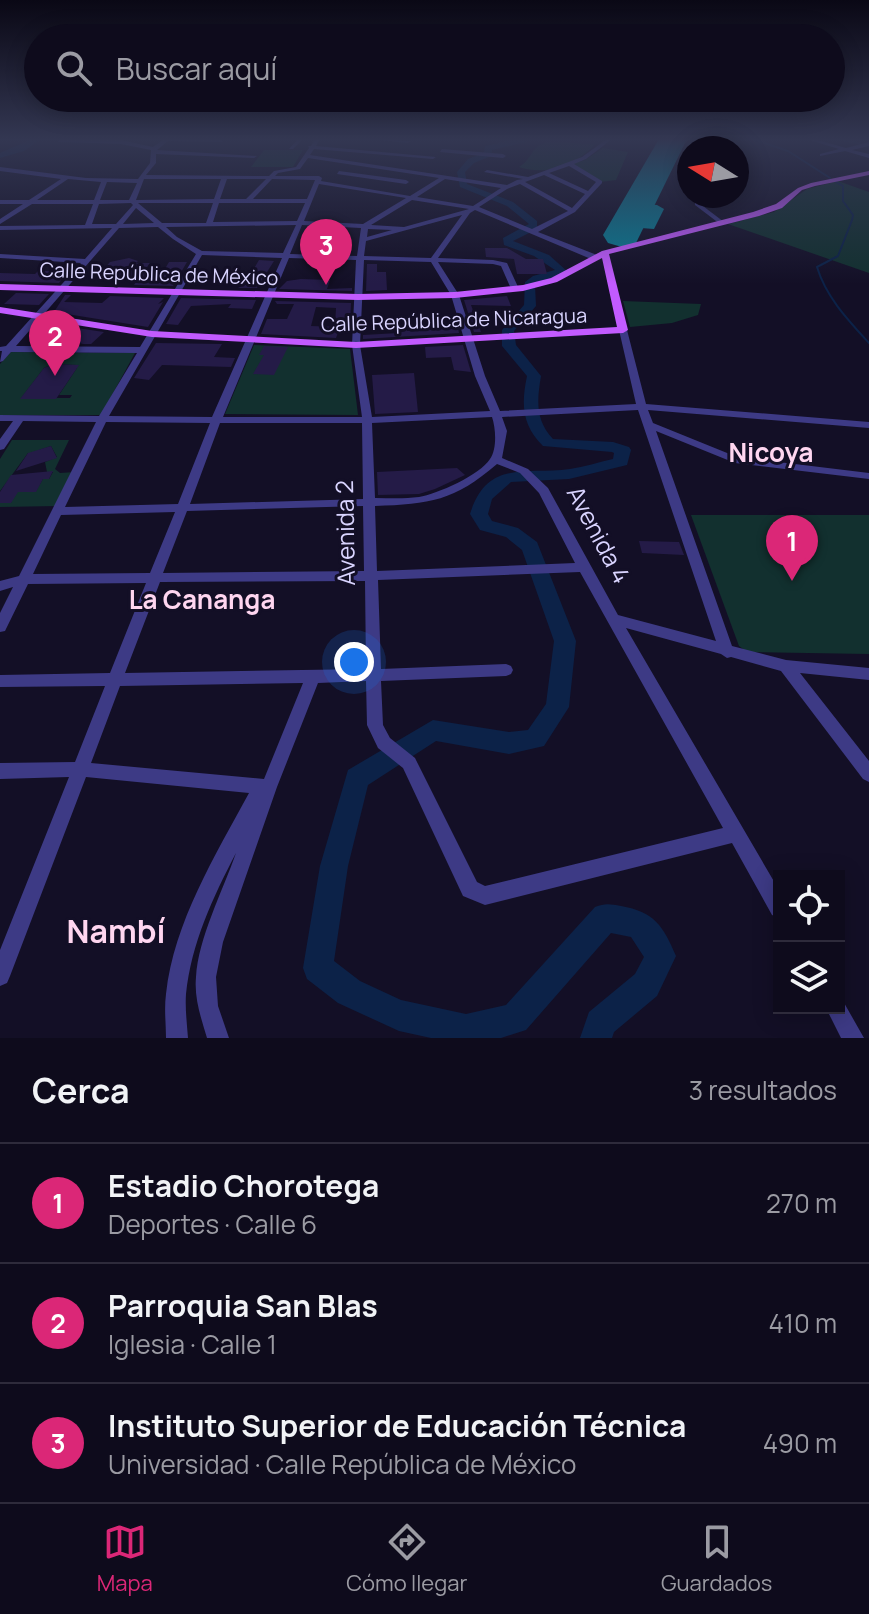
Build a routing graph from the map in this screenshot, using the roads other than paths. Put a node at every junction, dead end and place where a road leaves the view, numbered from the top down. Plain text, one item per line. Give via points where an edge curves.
1 (51, 187) edge
2 (101, 187) edge
3 (138, 187) edge
4 (222, 187) edge
5 (261, 187) edge
6 (314, 187) edge
7 (347, 187) edge
8 (397, 187) edge
9 (428, 187) edge
10 (506, 187) edge
11 (534, 187) edge
12 (575, 187) edge
13 (595, 187) edge
14 (804, 187) edge
15 (388, 193) junction
16 (589, 194) junction
17 (412, 197) junction
18 (308, 201) junction
19 (0, 202) edge
20 (27, 202) junction
21 (95, 202) junction
22 (218, 202) junction
23 (247, 202) junction
24 (134, 203) junction
25 (702, 208) edge
26 (471, 210) junction
27 (573, 211) junction
28 (0, 222) edge
29 (299, 223) junction
30 (722, 223) junction
31 (209, 224) junction
32 (161, 225) junction
33 (88, 226) junction
34 (117, 226) junction
35 (365, 226) junction
36 (0, 228) edge
37 (409, 229) junction
38 (528, 230) junction
39 (362, 240) junction
40 (200, 253) junction
41 (605, 253) junction
42 (0, 256) edge
43 (285, 256) junction
44 (594, 257) junction
45 (360, 258) junction
46 (433, 260) junction
47 (87, 261) junction
48 (2, 288) edge
49 (519, 288) junction
50 (62, 289) junction
51 (178, 291) junction
52 (267, 295) junction
53 (455, 295) junction
54 (358, 297) junction
55 (0, 310) edge
56 (40, 314) junction
57 (623, 330) junction
58 (152, 334) junction
59 (249, 340) junction
60 (468, 340) junction
61 (356, 345) junction
62 (4, 349) edge
63 (142, 350) junction
64 (0, 359) edge
65 (642, 407) junction
66 (496, 413) junction
67 (0, 418) edge
68 (20, 418) junction
69 (103, 418) junction
70 (217, 418) junction
71 (367, 420) junction
72 (649, 425) junction
73 (868, 427) edge
74 (0, 447) edge
75 (496, 460) junction
76 (869, 476) edge
77 (370, 503) junction
78 (181, 508) junction
79 (59, 511) junction
80 (584, 567) junction
81 (156, 576) junction
82 (370, 576) junction
83 (23, 579) junction
84 (0, 586) edge
85 (614, 619) junction
86 (0, 627) edge
87 (727, 652) junction
88 (786, 666) junction
89 (506, 670) dead end
90 (372, 674) junction
91 (869, 674) edge
92 (313, 677) junction
93 (116, 679) junction
94 (0, 681) edge
95 (79, 769) junction
96 (0, 771) edge
97 (869, 774) edge
98 (266, 787) junction
99 (736, 833) junction
100 (773, 898) edge
101 (0, 976) edge
102 (839, 1014) edge
103 (177, 1038) edge
104 (218, 1038) edge
105 (853, 1038) edge

1 - 20 street
2 - 21 street
3 - 24 street
4 - 22 street
5 - 23 street
6 - 18 street
7 - 15 street
8 - 15 street
9 - 17 street
10 - 26 street
11 - 27 street
12 - 16 street
13 - 16 street
14 - 30 main road, Calle República de México via 779,206
15 - 17 street
16 - 27 street
17 - 26 street
17 - 35 street
18 - 23 street
18 - 29 street
19 - 20 street
20 - 21 street
20 - 28 street
21 - 24 street
21 - 33 street
22 - 23 street
22 - 24 street
22 - 31 street
24 - 32 street
24 - 34 street
25 - 30 street
26 - 37 street
26 - 38 street
26 - 46 street
27 - 38 street
29 - 31 street
29 - 35 street
29 - 43 street
30 - 41 main road, Calle República de México
31 - 32 street
32 - 34 street
32 - 40 street
33 - 34 street
33 - 36 street
34 - 47 street
35 - 37 street
35 - 39 street, Avenida 2
37 - 39 street
38 - 44 street
39 - 45 street, Avenida 2
40 - 43 street
40 - 51 street
41 - 44 main road, Calle República de México
41 - 57 main road
42 - 47 street
43 - 45 street
43 - 52 street
44 - 49 main road, Calle República de México via 554,280
45 - 46 street
45 - 54 street, Avenida 2
46 - 49 street via 504,265
46 - 53 street
47 - 50 street
48 - 50 main road, Calle República de México
49 - 53 main road, Calle República de México
50 - 51 main road, Calle República de México
50 - 56 street
51 - 52 main road, Calle República de México
51 - 58 street
52 - 54 main road, Calle República de México
52 - 59 street
53 - 54 main road, Calle República de México
53 - 60 street
54 - 61 street, Avenida 2
55 - 56 main road, Calle República de Nicaragua
56 - 58 main road, Calle República de Nicaragua
56 - 62 street
57 - 60 main road, Calle República de Nicaragua
57 - 65 street
58 - 59 main road, Calle República de Nicaragua
58 - 63 street
59 - 61 main road, Calle República de Nicaragua
59 - 70 street
60 - 61 main road, Calle República de Nicaragua
60 - 66 street
61 - 71 street, Avenida 2
62 - 63 street
62 - 64 street
63 - 69 street
65 - 66 street
65 - 72 street
65 - 73 street
66 - 71 street
66 - 75 street via 502,431
67 - 68 street
68 - 69 street
68 - 74 street
69 - 70 street
69 - 79 street
70 - 71 street
70 - 78 street
71 - 77 street, Avenida 2
72 - 76 street via 735,460
72 - 87 street
75 - 77 street via 441,497
75 - 80 street, Avenida 4 via 524,471 537,483
77 - 78 street
77 - 82 street, Avenida 2
78 - 79 street
78 - 81 street
79 - 83 street
80 - 82 street
80 - 85 street, Avenida 4
81 - 82 street
81 - 83 street
81 - 93 street
82 - 90 street, Avenida 2
83 - 84 street
83 - 86 street
85 - 87 street
85 - 99 street, Avenida 4
87 - 88 street
88 - 91 street
88 - 97 street
89 - 90 street
90 - 92 street
90 - 99 street, Avenida 2 via 375,725 384,743 409,763 461,875 470,889 485,896
92 - 93 street
92 - 98 street
93 - 94 street
93 - 95 street
95 - 96 street
95 - 98 street
95 - 101 street
98 - 103 street via 218,872 193,931 176,995
98 - 104 street via 206,977
99 - 100 street, Avenida 4
102 - 105 street

